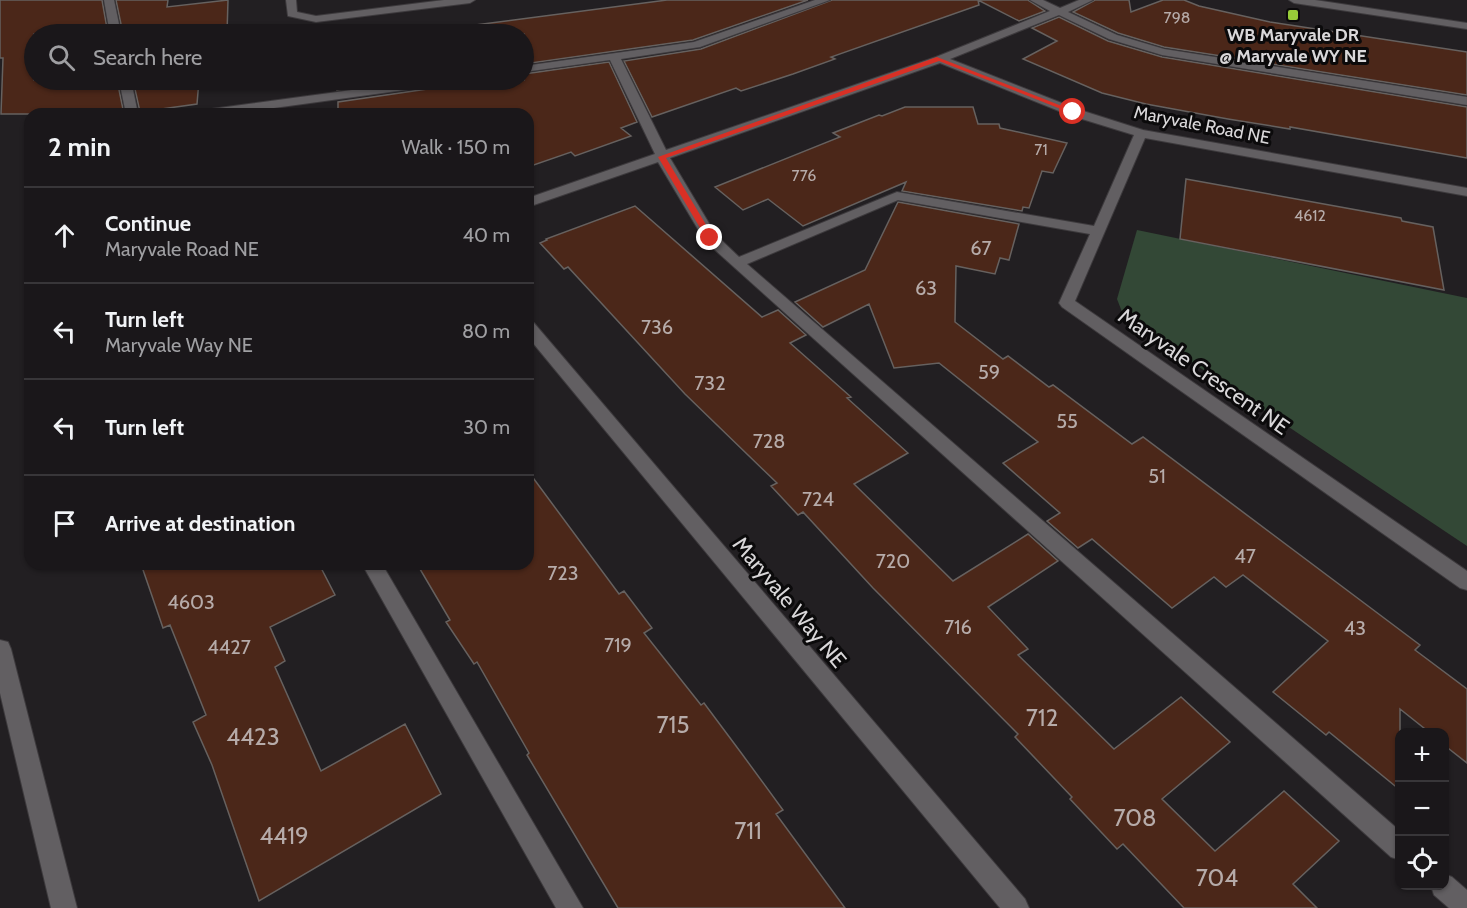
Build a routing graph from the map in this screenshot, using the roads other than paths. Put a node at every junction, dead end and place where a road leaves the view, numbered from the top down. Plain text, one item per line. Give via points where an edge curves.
1 (109, 0) edge
2 (291, 0) edge
3 (470, 0) edge
4 (825, 0) edge
5 (1035, 0) edge
6 (1088, 0) edge
7 (1294, 0) edge
8 (1058, 11) junction
9 (114, 24) edge
10 (1467, 26) edge
11 (614, 56) junction
12 (940, 58) junction
13 (534, 68) edge
14 (127, 90) edge
15 (376, 90) edge
16 (1467, 101) edge
17 (131, 108) edge
18 (247, 108) edge
19 (1141, 133) junction
20 (662, 157) junction
21 (1467, 192) edge
22 (534, 202) edge
23 (1100, 231) junction
24 (737, 263) junction
25 (534, 334) edge
26 (375, 570) edge
27 (1467, 582) edge
28 (0, 649) edge
29 (1395, 844) edge
30 (1448, 890) edge
31 (1467, 907) edge
32 (64, 908) edge
33 (570, 908) edge
34 (1016, 908) edge

1 - 9 street
2 - 3 street via 292,14 316,19
4 - 11 street via 696,45
5 - 8 street
6 - 8 street
7 - 10 street
8 - 12 street
8 - 16 street via 1113,37 1162,52
11 - 13 street
11 - 20 street
12 - 19 street, Maryvale Road NE via 1073,112
12 - 20 street
14 - 17 street
15 - 18 street
19 - 21 street, Maryvale Road NE
19 - 23 street, Maryvale Crescent NE
20 - 22 street
20 - 24 street via 710,238
23 - 24 street via 897,196
23 - 27 street, Maryvale Crescent NE via 1067,303
24 - 29 street
25 - 34 street, Maryvale Way NE
26 - 33 street
28 - 32 street
30 - 31 street

